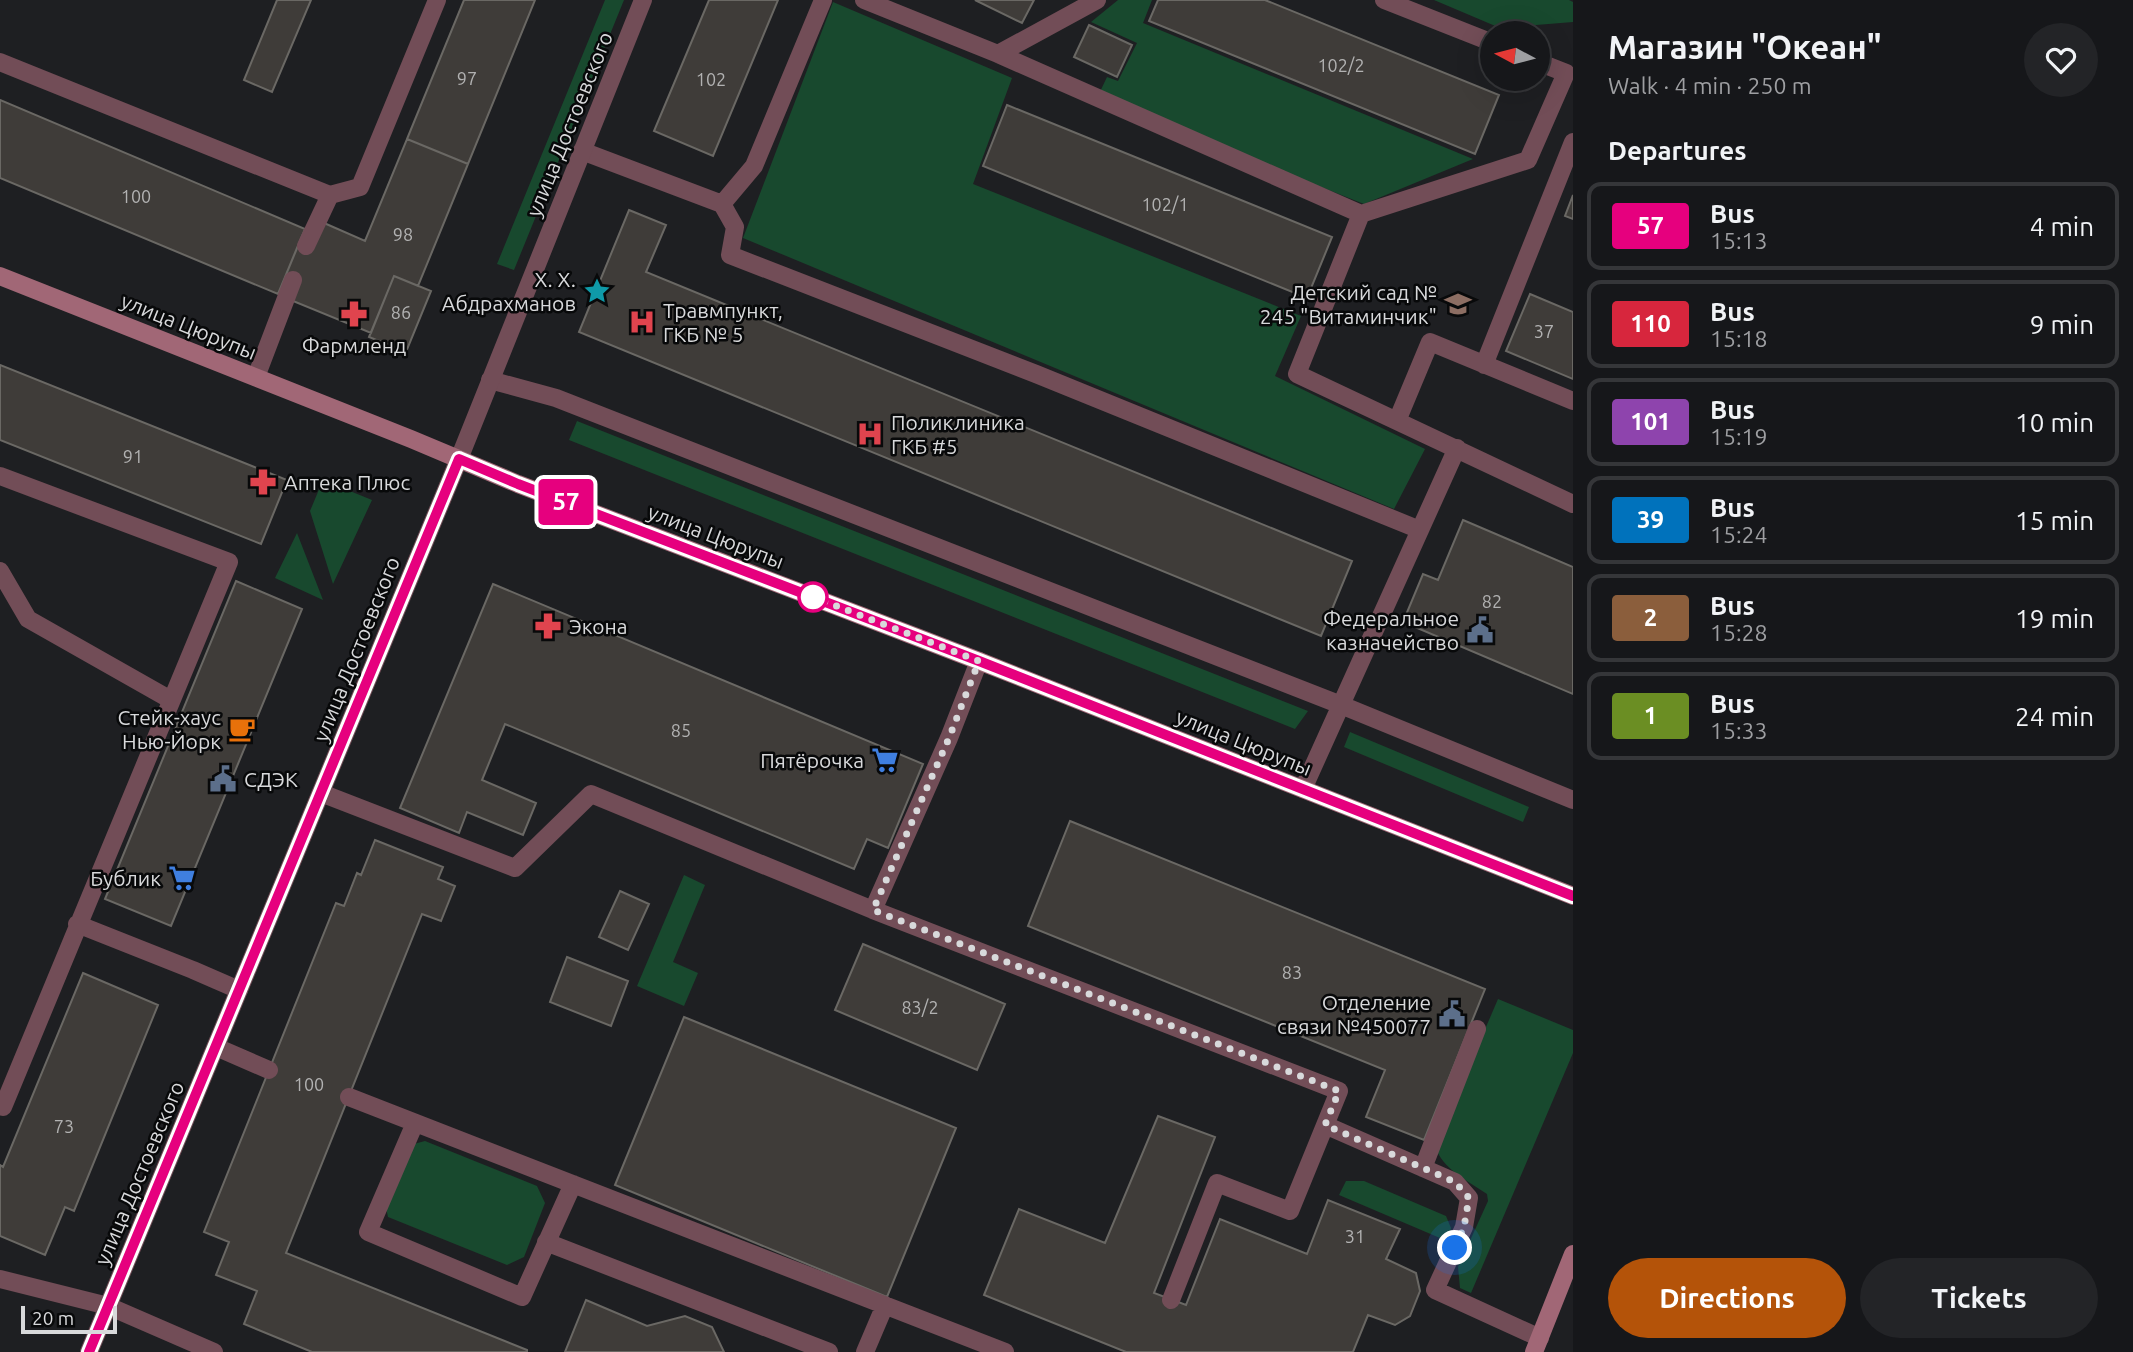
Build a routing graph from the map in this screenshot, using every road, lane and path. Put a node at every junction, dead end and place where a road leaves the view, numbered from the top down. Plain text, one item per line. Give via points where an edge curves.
1 (437, 0) edge
2 (643, 0) edge
3 (824, 0) edge
4 (864, 0) edge
5 (1097, 0) edge
6 (1384, 0) edge
7 (1480, 38) edge
8 (998, 54) junction
9 (0, 61) edge
10 (1550, 67) edge
11 (1573, 142) edge
12 (582, 151) junction
13 (330, 195) junction
14 (722, 204) junction
15 (1361, 214) junction
16 (306, 246) dead end
17 (1, 278) edge
18 (293, 280) dead end
19 (1484, 365) junction
20 (256, 377) junction
21 (490, 380) junction
22 (1573, 401) edge
23 (1398, 421) junction
24 (1457, 448) junction
25 (459, 459) junction
26 (0, 476) edge
27 (1573, 503) edge
28 (1420, 530) junction
29 (0, 571) edge
30 (979, 661) junction
31 (171, 700) junction
32 (1341, 705) junction
33 (1303, 789) junction
34 (321, 793) junction
35 (1573, 800) edge
36 (1573, 896) edge
37 (873, 910) junction
38 (78, 924) junction
39 (239, 990) junction
40 (1477, 1029) dead end
41 (216, 1047) junction
42 (270, 1070) dead end
43 (349, 1097) dead end
44 (0, 1106) edge
45 (415, 1123) junction
46 (1325, 1125) junction
47 (1423, 1168) junction
48 (573, 1184) junction
49 (546, 1242) junction
50 (1573, 1254) edge
51 (0, 1279) edge
52 (1171, 1300) dead end
53 (885, 1305) junction
54 (108, 1306) junction
55 (1537, 1345) edge
56 (89, 1352) edge
57 (214, 1352) edge
58 (829, 1352) edge
59 (865, 1352) edge
60 (1005, 1352) edge

1 - 13 street via 360,187
2 - 12 street, улица Достоевского
3 - 14 street via 754,166
4 - 8 street
5 - 8 street
6 - 7 street
8 - 15 street
9 - 13 street
10 - 15 street via 1566,73 1528,160
11 - 19 street
12 - 14 street
12 - 21 street, улица Достоевского
13 - 16 street
14 - 28 street via 735,227 730,255
15 - 23 street via 1297,374
17 - 20 main road, улица Цюрупы
18 - 20 street
19 - 22 street
19 - 23 street via 1430,342
20 - 25 main road, улица Цюрупы
21 - 25 street, улица Достоевского
21 - 32 street via 569,403
23 - 24 street
24 - 27 street
24 - 28 street
25 - 30 main road, улица Цюрупы
25 - 34 street, улица Достоевского
26 - 31 street via 229,562
28 - 32 street
29 - 31 street via 28,619
30 - 33 main road, улица Цюрупы
30 - 37 street
31 - 38 street
32 - 33 street
32 - 35 street
33 - 36 main road, улица Цюрупы
34 - 37 street via 515,869 591,794
34 - 39 street, улица Достоевского
37 - 46 street via 1339,1091
38 - 39 street
38 - 44 street
39 - 41 street, улица Достоевского
40 - 47 street
41 - 42 street
41 - 54 street, улица Достоевского
43 - 45 street
45 - 48 street
45 - 49 street via 368,1232 522,1297
46 - 47 street
46 - 52 street via 1290,1211 1217,1183
47 - 55 street via 1455,1182 1469,1198 1464,1227 1435,1290
48 - 49 street
48 - 53 street
49 - 58 street
50 - 55 main road
51 - 54 street
53 - 59 street
53 - 60 street
54 - 56 street, улица Достоевского
54 - 57 street

